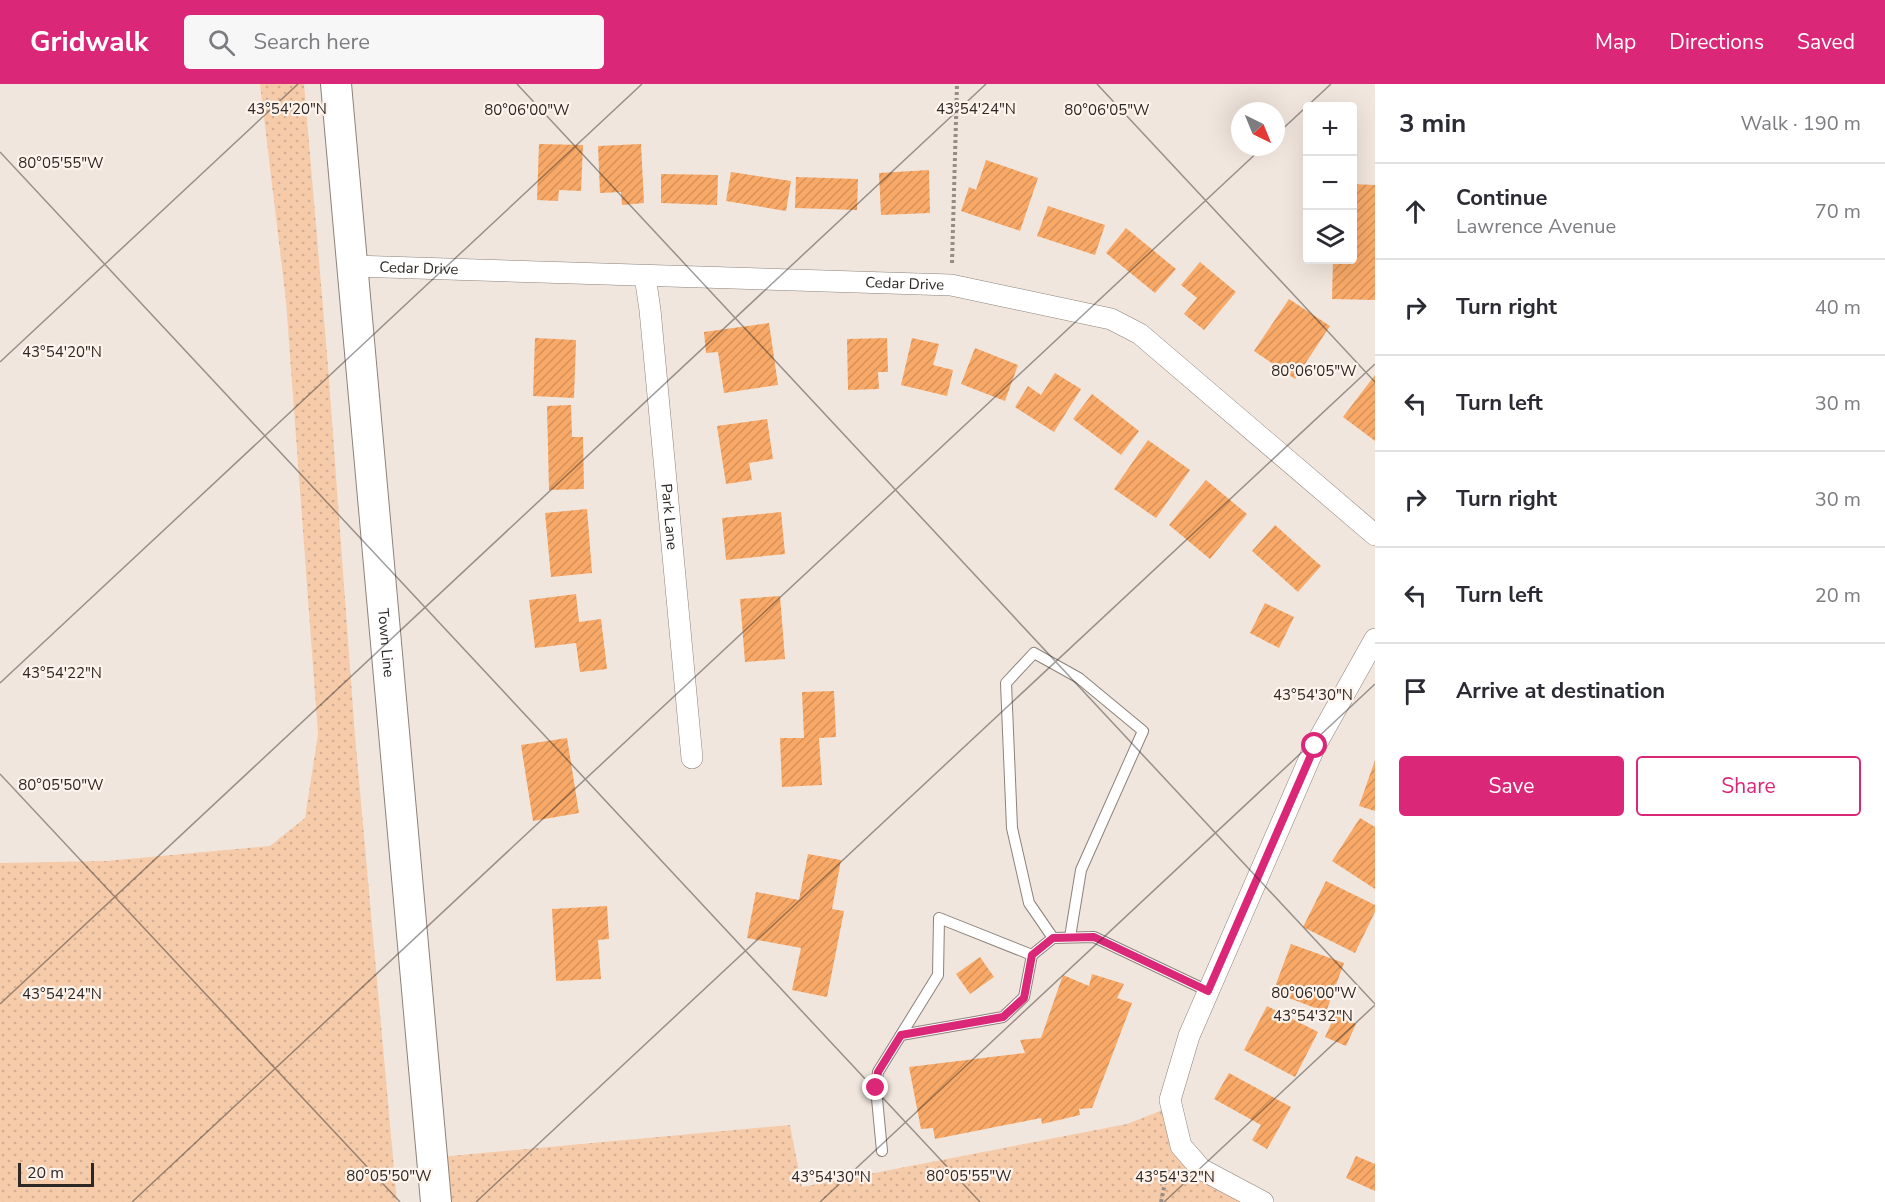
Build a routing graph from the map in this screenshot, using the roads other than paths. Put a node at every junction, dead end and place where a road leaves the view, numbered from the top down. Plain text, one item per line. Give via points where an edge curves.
1 (336, 84) edge
2 (353, 266) junction
3 (645, 276) junction
4 (1375, 535) edge
5 (1375, 639) edge
6 (692, 758) dead end
7 (1070, 937) junction
8 (1053, 938) junction
9 (1032, 955) junction
10 (1208, 991) junction
11 (901, 1035) junction
12 (882, 1151) dead end
13 (436, 1202) edge
14 (1263, 1202) edge

1 - 2 main road, Town Line
2 - 3 street, Cedar Drive
2 - 13 main road, Town Line
3 - 4 street, Cedar Drive via 951,285 1111,319 1140,334
3 - 6 street, Park Lane
5 - 10 street via 1315,746
7 - 8 lane
7 - 8 lane via 1081,870 1143,731 1079,678 1034,652 1006,682 1012,828 1029,903
7 - 10 lane via 1094,937
8 - 9 lane
9 - 11 lane via 1024,998 1003,1017
9 - 11 lane via 939,918 938,975
10 - 14 street via 1188,1036 1170,1100 1181,1146 1201,1168
11 - 12 lane via 878,1072

